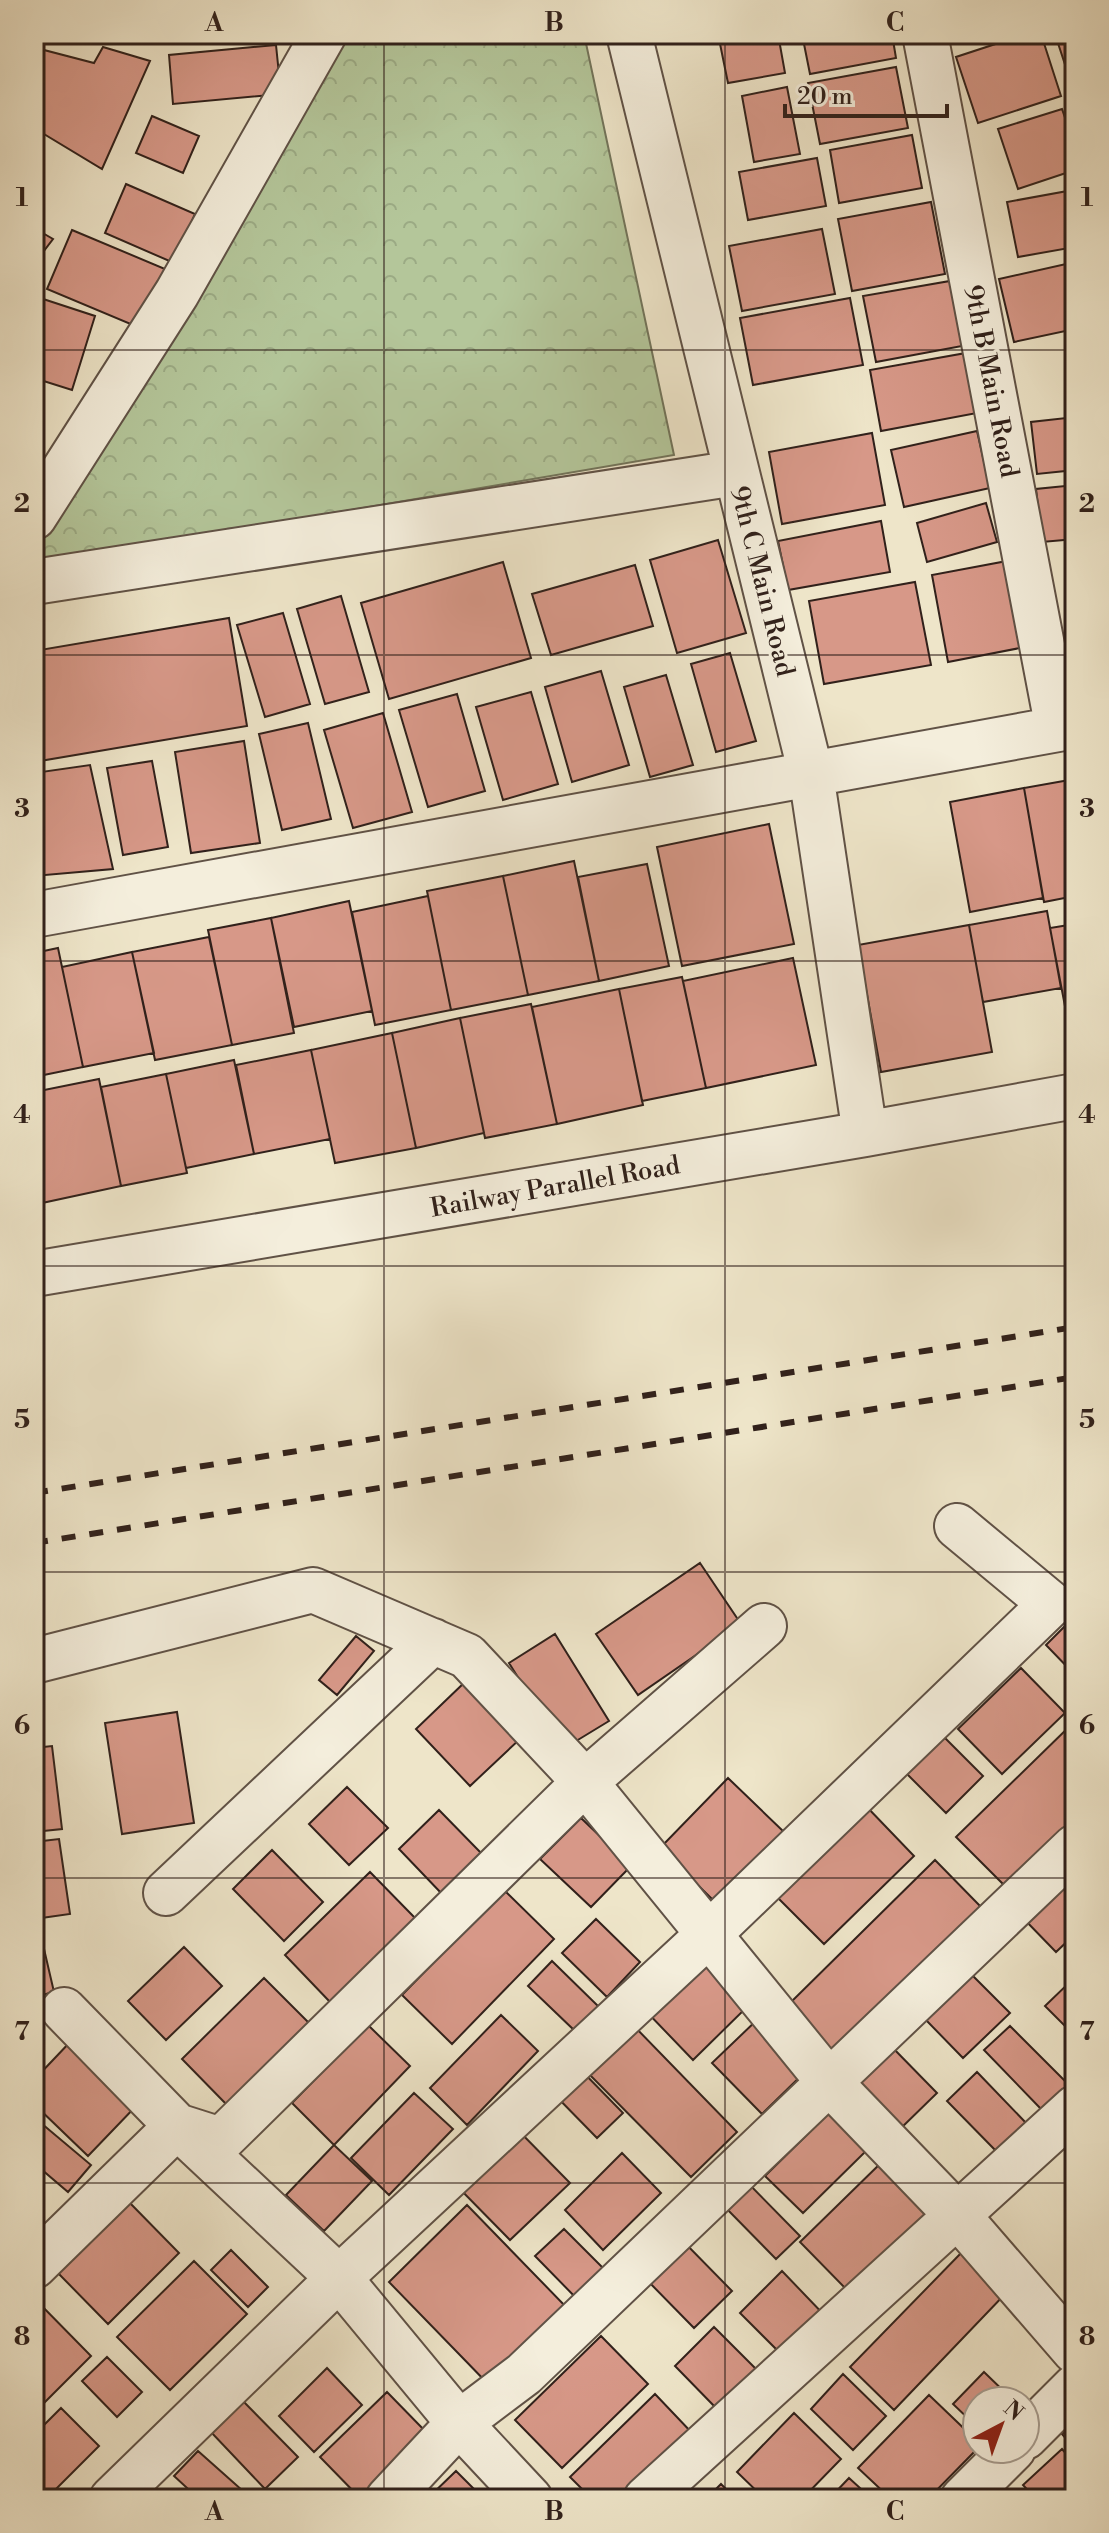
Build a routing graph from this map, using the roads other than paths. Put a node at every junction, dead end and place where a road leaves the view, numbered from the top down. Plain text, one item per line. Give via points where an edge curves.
1 (324, 34) edge
2 (629, 34) edge
3 (925, 34) edge
4 (736, 473) junction
5 (34, 517) edge
6 (34, 582) edge
7 (1066, 727) edge
8 (811, 774) junction
9 (34, 915) edge
10 (1075, 1096) edge
11 (865, 1134) junction
12 (34, 1274) edge
13 (957, 1526) dead end
14 (764, 1626) dead end
15 (433, 1641) junction
16 (34, 1661) edge
17 (585, 1782) junction
18 (1075, 1847) edge
19 (166, 1893) dead end
20 (709, 1934) junction
21 (64, 2010) dead end
22 (829, 2082) junction
23 (1075, 2108) edge
24 (177, 2126) junction
25 (958, 2216) junction
26 (34, 2266) edge
27 (339, 2278) junction
28 (1075, 2351) edge
29 (1075, 2387) edge
30 (1041, 2421) edge
31 (459, 2423) junction
32 (997, 2465) edge
33 (112, 2499) edge
34 (388, 2499) edge
35 (530, 2499) edge
36 (646, 2499) edge
37 (963, 2499) edge

1 - 5 street via 177,293
2 - 4 street, 9th C Main Road
3 - 7 street, 9th B Main Road
4 - 6 street
4 - 8 street, 9th C Main Road
7 - 8 street
8 - 9 street
8 - 11 street, 9th C Main Road
10 - 11 street, Railway Parallel Road
11 - 12 street, Railway Parallel Road
13 - 20 street via 1051,1604
14 - 17 street
15 - 16 street via 313,1590
15 - 17 street via 467,1656
15 - 19 street
17 - 20 street
17 - 24 street via 221,2140
18 - 22 street
20 - 22 street
20 - 27 street
21 - 24 street
22 - 25 street
22 - 31 street via 524,2374
23 - 25 street
24 - 26 street
24 - 27 street
25 - 28 street
25 - 36 street
27 - 31 street
27 - 33 street
29 - 30 street
31 - 34 street
31 - 35 street
32 - 37 street

